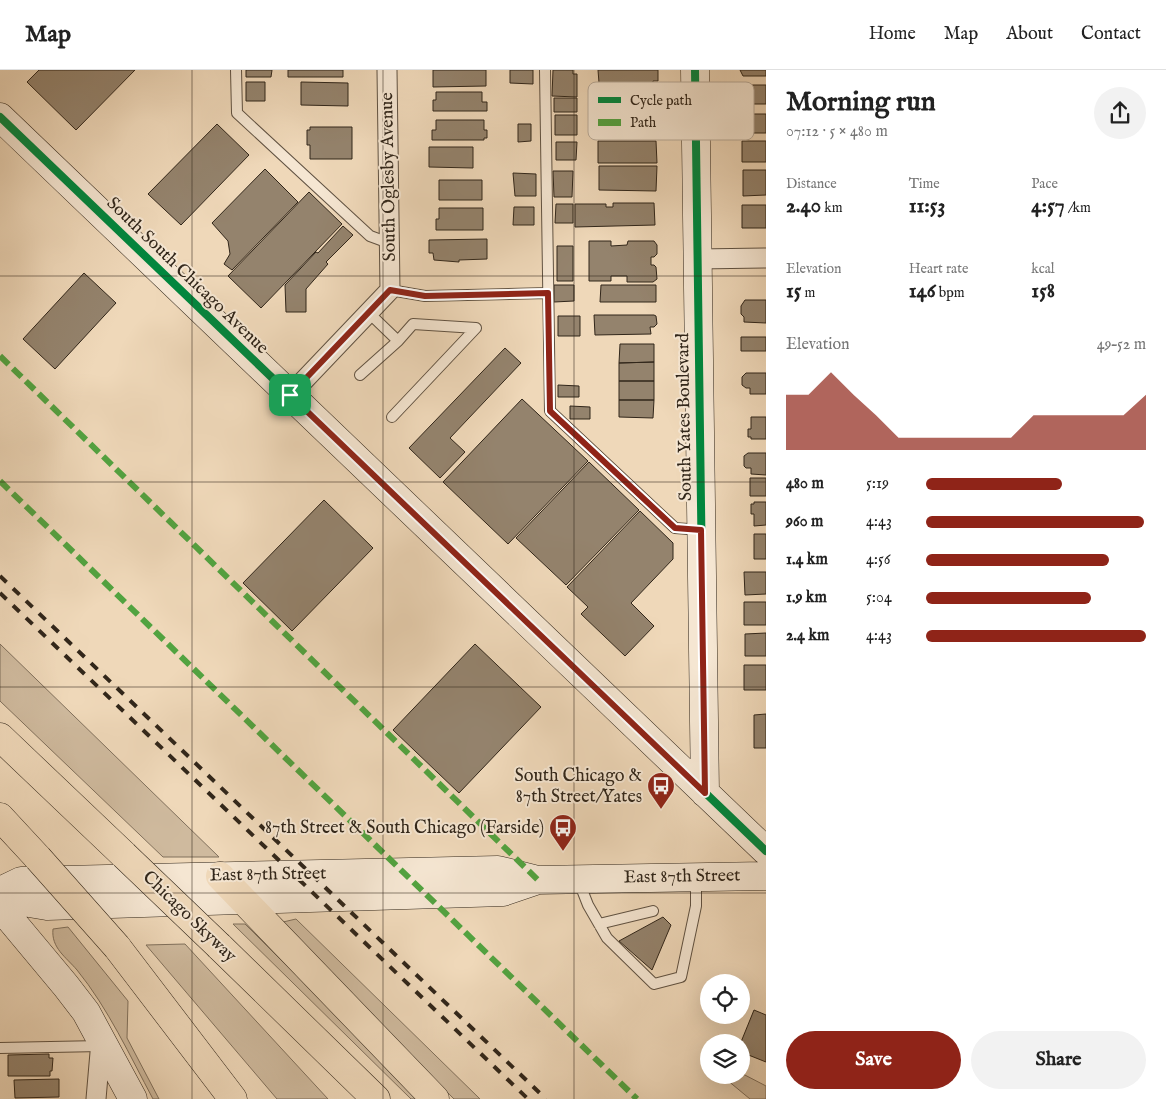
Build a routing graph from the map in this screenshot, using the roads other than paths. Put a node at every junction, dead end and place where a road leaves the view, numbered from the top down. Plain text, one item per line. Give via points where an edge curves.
1 (236, 70) edge
2 (387, 70) edge
3 (545, 70) edge
4 (0, 117) edge
5 (696, 140) edge
6 (389, 243) junction
7 (766, 258) edge
8 (698, 259) junction
9 (390, 290) junction
10 (548, 293) junction
11 (368, 312) junction
12 (398, 341) junction
13 (360, 374) dead end
14 (290, 395) junction
15 (392, 417) dead end
16 (701, 530) junction
17 (0, 737) edge
18 (705, 793) junction
19 (0, 817) edge
20 (766, 851) edge
21 (220, 876) junction
22 (766, 876) edge
23 (696, 877) junction
24 (577, 879) junction
25 (538, 880) junction
26 (0, 891) edge
27 (0, 898) edge
28 (243, 900) junction
29 (0, 907) edge
30 (653, 911) dead end
31 (599, 924) junction
32 (101, 1043) junction
33 (0, 1048) edge
34 (96, 1099) edge
35 (133, 1099) edge
36 (233, 1099) edge
37 (376, 1099) edge
38 (435, 1099) edge

1 - 6 lane via 237,113 370,236
2 - 6 street, South Oglesby Avenue
3 - 10 lane
4 - 14 main road, South South Chicago Avenue
5 - 8 main road, South Yates Boulevard
6 - 9 street, South Oglesby Avenue
7 - 8 street
8 - 16 main road, South Yates Boulevard
9 - 10 lane via 425,296
9 - 11 street
10 - 16 lane via 550,411 675,528
11 - 12 lane
11 - 14 street
12 - 13 lane
12 - 15 lane via 413,324 476,328
14 - 18 main road, South South Chicago Avenue
16 - 18 main road, South Yates Boulevard
17 - 37 highway, Chicago Skyway, bridge
18 - 20 main road, South South Chicago Avenue
19 - 36 highway, bridge via 117,947
21 - 25 main road, East 87th Street via 498,870
21 - 26 main road, East 87th Street via 21,881
21 - 28 highway
22 - 23 main road, East 87th Street
23 - 24 main road, East 87th Street
23 - 31 lane via 696,906 681,977 654,984 607,938
24 - 25 main road, East 87th Street
24 - 31 lane
25 - 28 main road, East 87th Street via 503,892
27 - 28 main road, East 87th Street via 42,906
28 - 38 highway
29 - 32 main road via 86,1012
30 - 31 lane
32 - 33 lane
32 - 34 street
32 - 35 main road

